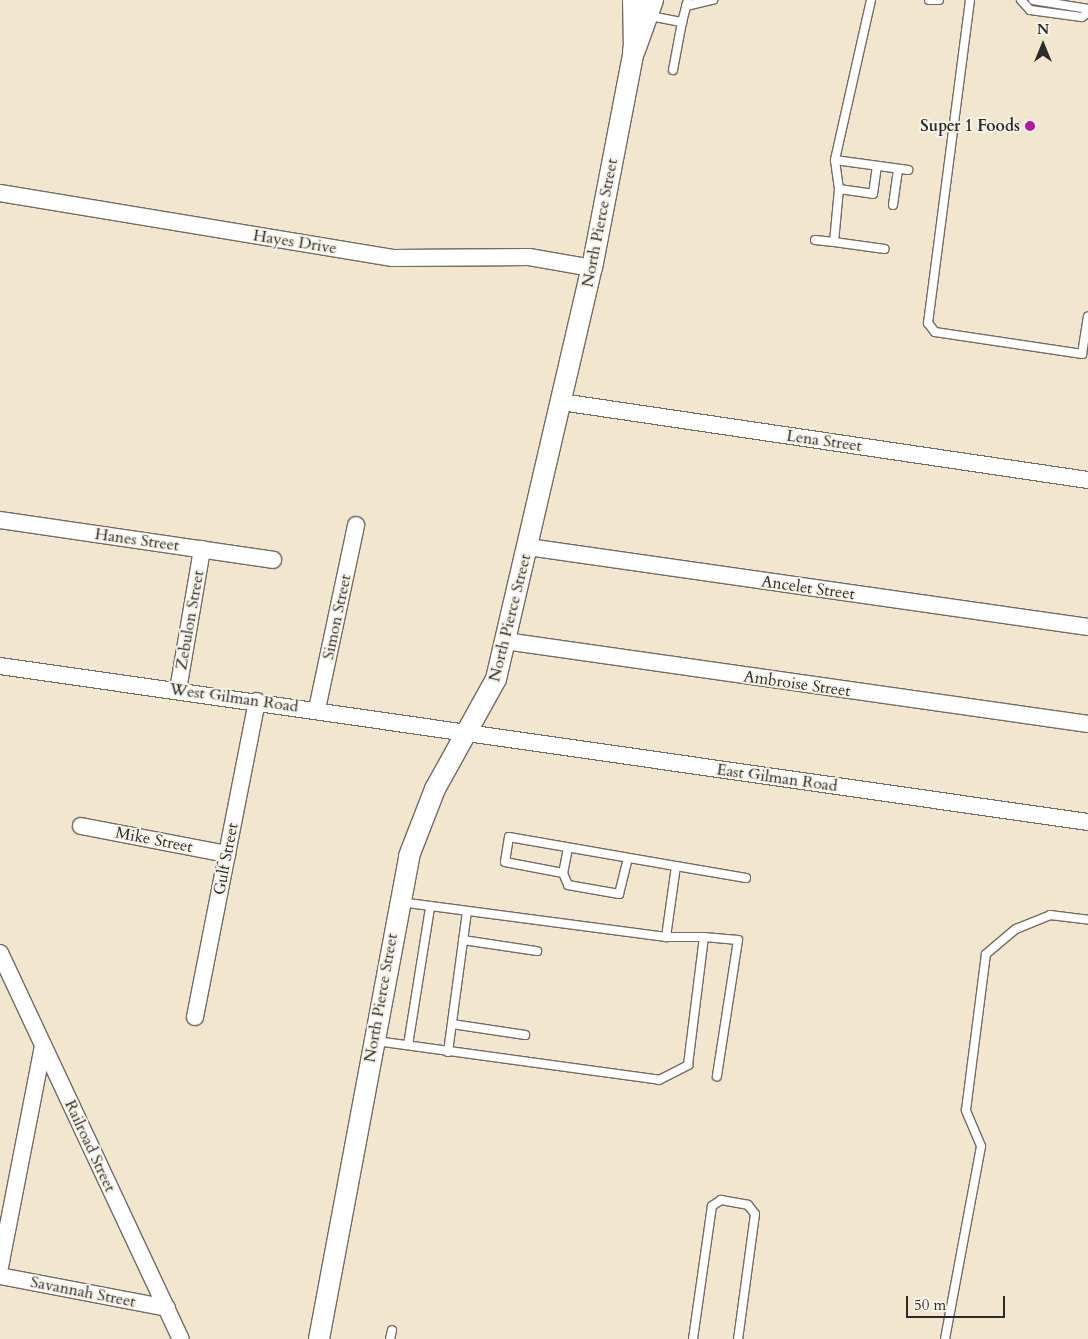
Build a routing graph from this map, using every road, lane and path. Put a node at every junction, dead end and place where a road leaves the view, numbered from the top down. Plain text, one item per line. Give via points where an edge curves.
1 (713, 0) edge
2 (871, 0) edge
3 (929, 0) edge
4 (939, 0) edge
5 (970, 0) edge
6 (1021, 0) edge
7 (1033, 0) edge
8 (1041, 2) edge
9 (687, 3) edge
10 (644, 5) edge
11 (1088, 8) edge
12 (1088, 13) edge
13 (682, 22) junction
14 (634, 50) joint
15 (673, 70) dead end
16 (835, 160) junction
17 (877, 166) junction
18 (898, 169) junction
19 (908, 170) dead end
20 (839, 189) junction
21 (0, 193) edge
22 (893, 205) dead end
23 (814, 240) dead end
24 (834, 242) junction
25 (885, 249) dead end
26 (592, 268) junction
27 (1088, 316) edge
28 (561, 402) junction
29 (1088, 480) edge
30 (0, 520) edge
31 (356, 525) dead end
32 (528, 547) junction
33 (202, 550) junction
34 (273, 560) dead end
35 (1088, 627) edge
36 (505, 641) junction
37 (0, 666) edge
38 (178, 690) junction
39 (257, 701) junction
40 (317, 709) junction
41 (1088, 724) edge
42 (467, 731) junction
43 (1088, 822) edge
44 (81, 826) dead end
45 (568, 848) junction
46 (227, 854) junction
47 (628, 858) junction
48 (676, 866) junction
49 (563, 873) junction
50 (746, 878) dead end
51 (398, 902) junction
52 (430, 907) junction
53 (467, 912) junction
54 (1088, 920) edge
55 (704, 936) junction
56 (666, 937) junction
57 (464, 940) junction
58 (537, 950) dead end
59 (0, 953) edge
60 (195, 1017) dead end
61 (452, 1024) junction
62 (525, 1035) dead end
63 (374, 1040) junction
64 (408, 1045) junction
65 (43, 1046) junction
66 (448, 1052) junction
67 (717, 1076) dead end
68 (0, 1267) edge
69 (0, 1276) edge
70 (167, 1308) junction
71 (392, 1330) dead end
72 (181, 1339) edge
73 (319, 1339) edge
74 (390, 1339) edge
75 (693, 1339) edge
76 (738, 1339) edge
77 (945, 1339) edge

1 - 9 lane
2 - 16 lane
3 - 4 lane
5 - 27 lane via 928,323 935,332 1082,354
6 - 12 lane via 1030,10 1082,17
7 - 8 lane
8 - 11 lane
9 - 13 lane
10 - 13 lane
10 - 14 main road
13 - 15 lane
14 - 26 street, North Pierce Street
16 - 17 lane
16 - 20 lane
17 - 18 lane
17 - 20 lane via 873,194
18 - 19 lane
18 - 22 lane
20 - 24 lane
21 - 26 street, Hayes Drive via 393,258 512,256
23 - 24 lane
24 - 25 lane
26 - 28 street, North Pierce Street
28 - 29 street, Lena Street
28 - 32 street, North Pierce Street
30 - 33 street, Hanes Street
31 - 40 street, Simon Street
32 - 35 street, Ancelet Street
32 - 36 street, North Pierce Street
33 - 34 street, Hanes Street
33 - 38 street, Zebulon Street
36 - 41 street, Ambroise Street
36 - 42 street, North Pierce Street via 492,689
37 - 38 street, West Gilman Road
38 - 39 street, West Gilman Road
39 - 40 street, West Gilman Road
39 - 46 street, Gulf Street
40 - 42 street, West Gilman Road
42 - 43 street, East Gilman Road
42 - 51 street, North Pierce Street via 421,822
44 - 46 street, Mike Street
45 - 47 lane
45 - 49 lane
45 - 49 lane via 510,837 505,862
46 - 60 street, Gulf Street
47 - 48 lane
47 - 49 lane via 619,894 568,885
48 - 50 lane
48 - 56 lane
51 - 52 lane
51 - 63 street, North Pierce Street
52 - 53 lane
52 - 64 lane
53 - 56 lane
53 - 57 lane
54 - 77 lane via 1050,915 1016,929 986,954 966,1110 981,1146
55 - 56 lane
55 - 66 lane via 688,1065 659,1080
55 - 67 lane via 738,940
57 - 58 lane
57 - 61 lane
59 - 65 street, Railroad Street
61 - 62 lane
61 - 66 lane
63 - 64 lane
63 - 73 street, North Pierce Street
64 - 66 lane
65 - 68 street
65 - 70 street, Railroad Street
69 - 70 street, Savannah Street
70 - 72 street, Railroad Street
71 - 74 lane
75 - 76 lane via 712,1206 722,1200 748,1204 755,1214

